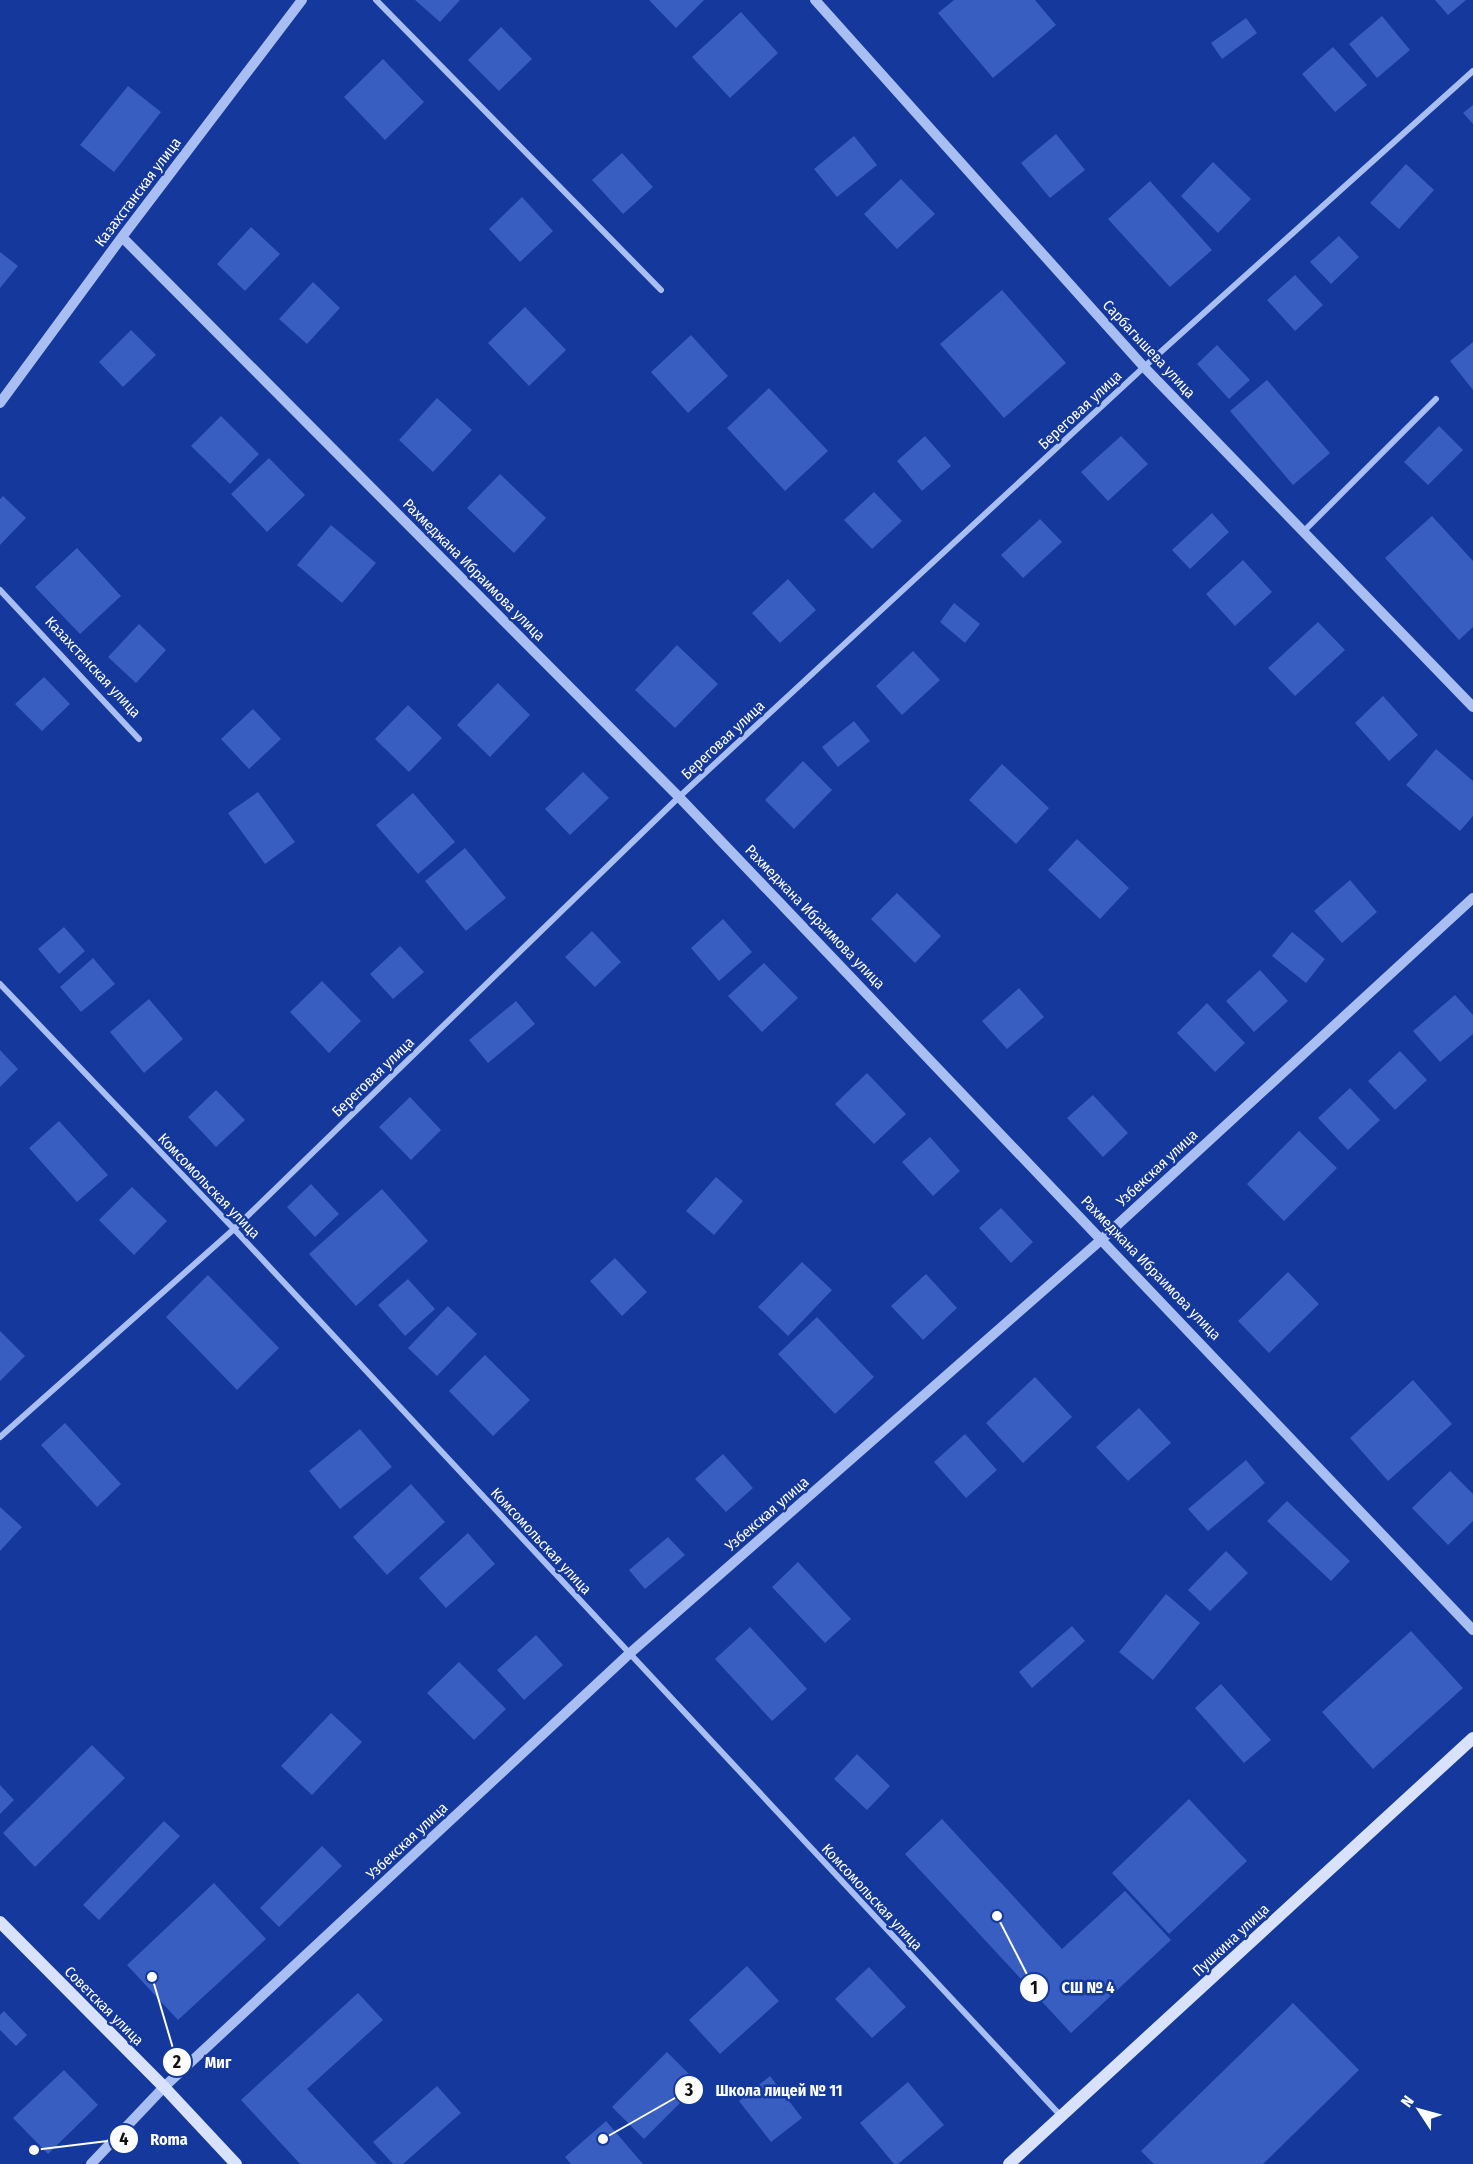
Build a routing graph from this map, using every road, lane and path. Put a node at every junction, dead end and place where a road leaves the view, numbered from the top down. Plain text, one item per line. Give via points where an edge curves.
1 (302, 0) edge
2 (376, 0) edge
3 (815, 0) edge
4 (1473, 71) edge
5 (122, 237) junction
6 (661, 290) dead end
7 (1144, 367) junction
8 (1436, 399) dead end
9 (0, 403) edge
10 (1303, 532) junction
11 (0, 590) edge
12 (1473, 707) edge
13 (139, 739) dead end
14 (679, 797) junction
15 (1473, 898) edge
16 (0, 984) edge
17 (234, 1229) junction
18 (1102, 1239) junction
19 (0, 1437) edge
20 (1473, 1630) edge
21 (629, 1654) junction
22 (1473, 1738) edge
23 (0, 1922) edge
24 (164, 2087) junction
25 (1062, 2116) junction
26 (91, 2164) edge
27 (236, 2164) edge
28 (1010, 2164) edge

1 - 5 street, Казахстанская улица
2 - 6 street
3 - 7 street, Сарбагышева улица
4 - 7 street, Береговая улица
5 - 9 street, Казахстанская улица
5 - 14 street, Рахмеджана Ибраимова улица
7 - 10 street, Сарбагышева улица
7 - 14 street, Береговая улица
8 - 10 street
10 - 12 street, Сарбагышева улица
11 - 13 street, Казахстанская улица
14 - 17 street, Береговая улица
14 - 18 street, Рахмеджана Ибраимова улица
15 - 18 street, Узбекская улица
16 - 17 street, Комсомольская улица
17 - 19 street, Береговая улица
17 - 21 street, Комсомольская улица
18 - 20 street, Рахмеджана Ибраимова улица
18 - 21 street, Узбекская улица
21 - 24 street, Узбекская улица
21 - 25 street, Комсомольская улица
22 - 25 main road, Пушкина улица
23 - 24 main road, Советская улица
24 - 26 street, Узбекская улица
24 - 27 main road, Советская улица
25 - 28 main road, Пушкина улица

